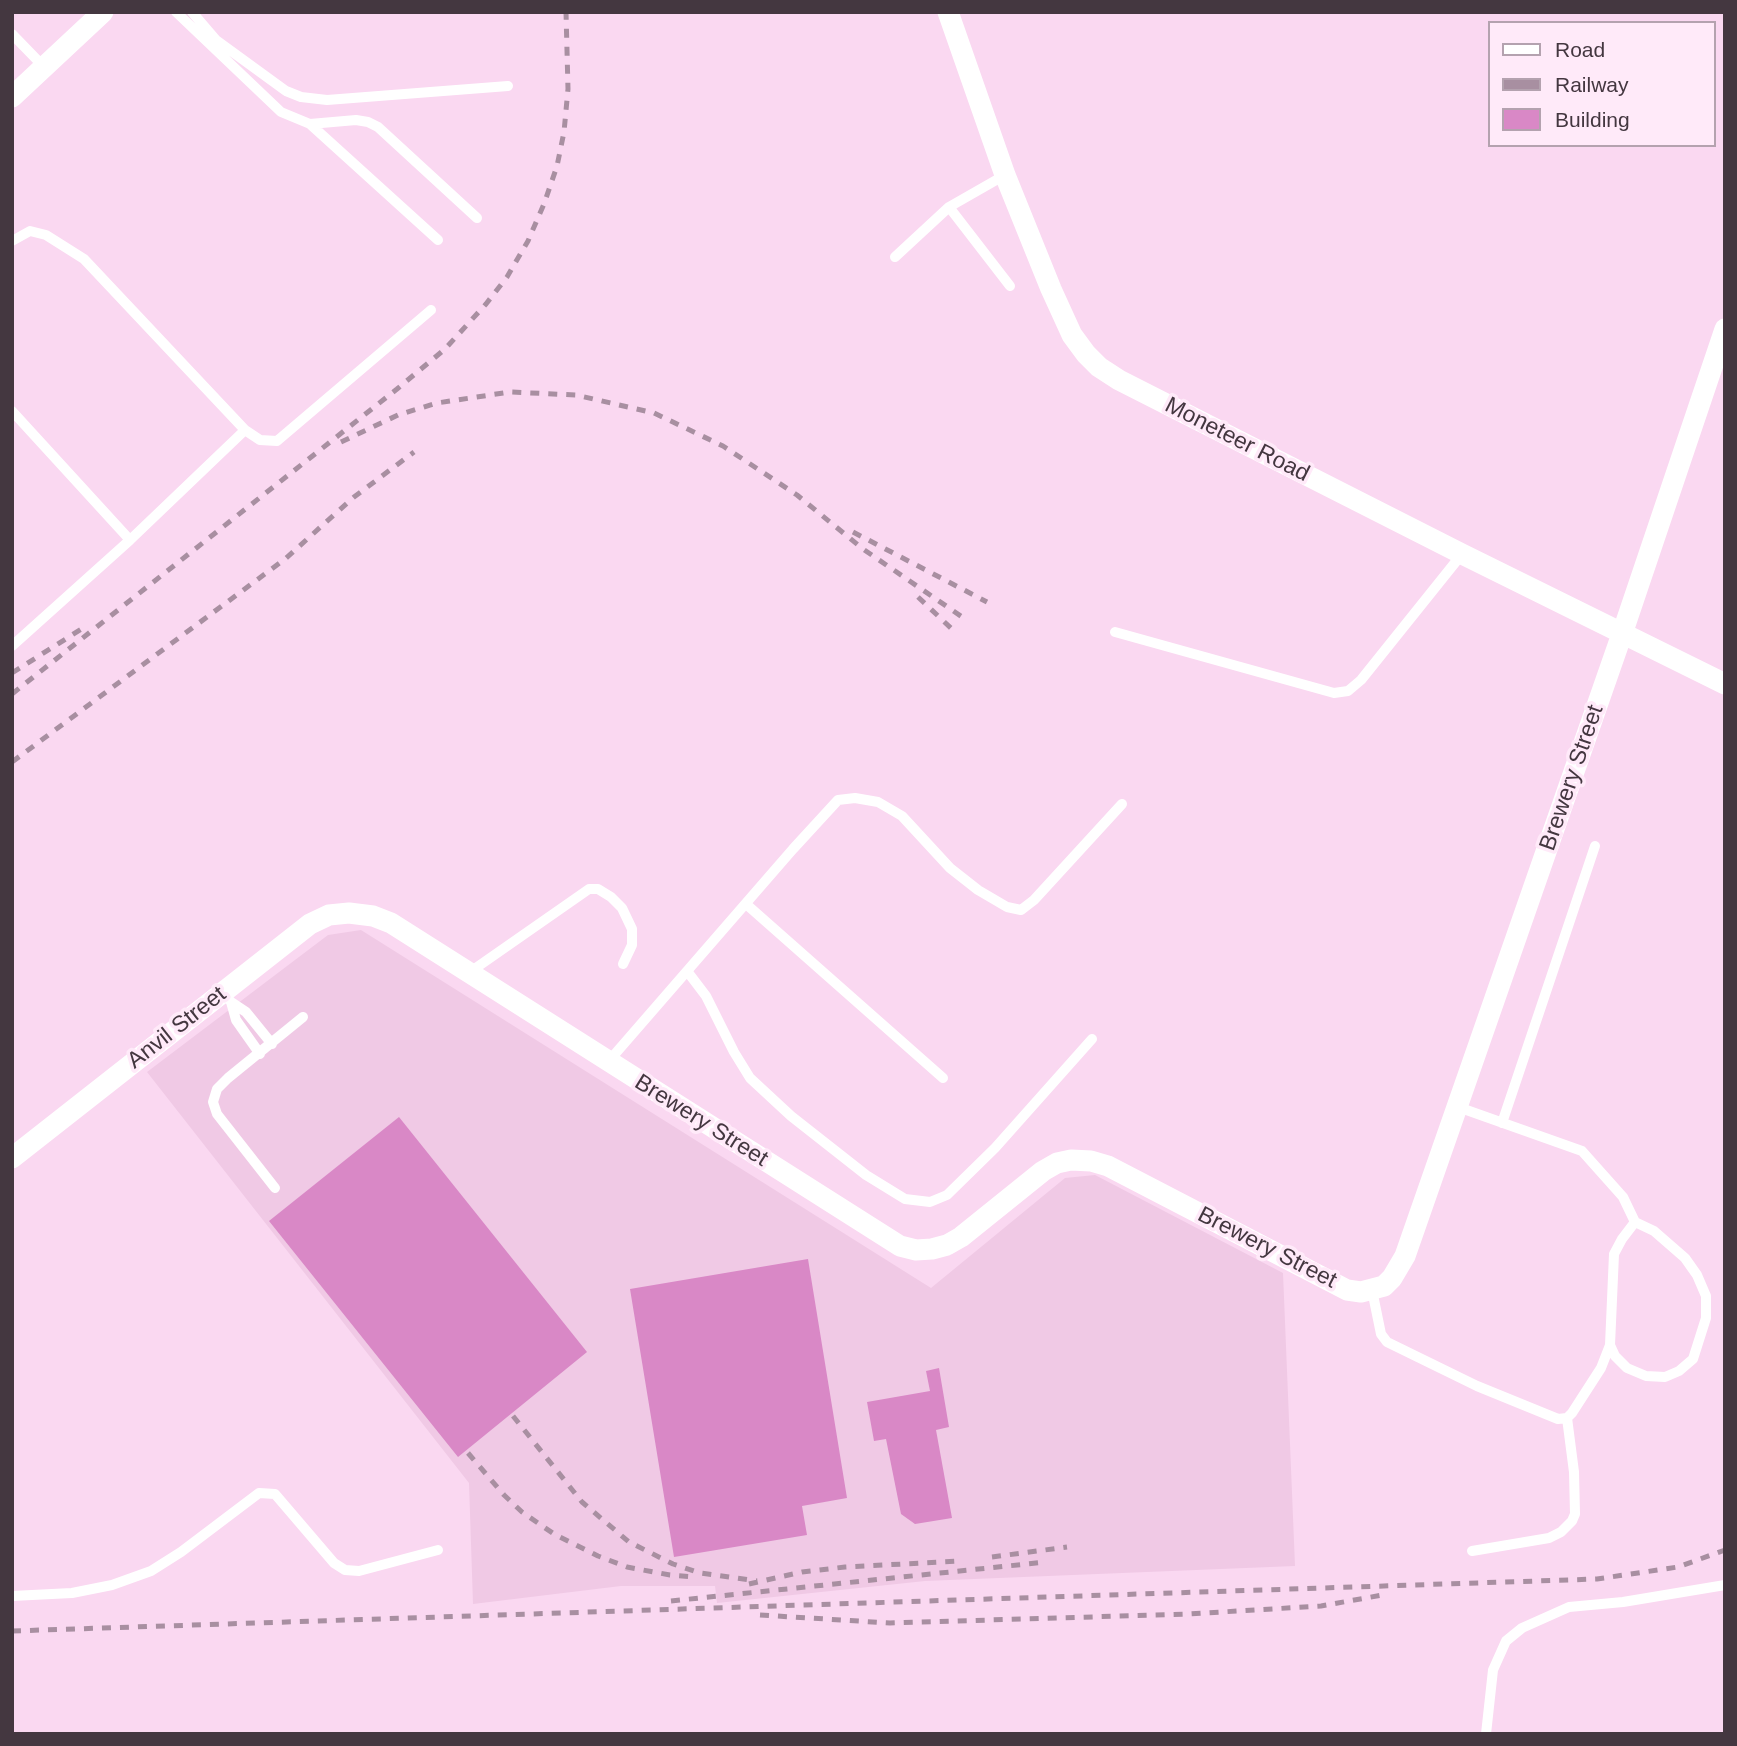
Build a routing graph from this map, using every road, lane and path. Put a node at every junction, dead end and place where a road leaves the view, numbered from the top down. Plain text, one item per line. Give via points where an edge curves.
1 (103, 12) edge
2 (176, 12) edge
3 (192, 12) edge
4 (948, 12) edge
5 (12, 34) edge
6 (44, 66) junction
7 (508, 86) dead end
8 (12, 97) edge
9 (310, 124) junction
10 (1005, 175) junction
11 (949, 206) junction
12 (477, 218) dead end
13 (438, 240) dead end
14 (12, 241) edge
15 (895, 257) dead end
16 (1010, 286) dead end
17 (431, 310) dead end
18 (1725, 329) edge
19 (12, 411) edge
20 (245, 430) junction
21 (130, 540) junction
22 (1462, 554) junction
23 (1115, 632) dead end
24 (1622, 634) junction
25 (12, 646) edge
26 (1725, 684) edge
27 (1122, 804) dead end
28 (1595, 846) dead end
29 (746, 904) junction
30 (349, 913) joint
31 (623, 964) dead end
32 (687, 971) junction
33 (470, 972) junction
34 (227, 997) junction
35 (303, 1017) dead end
36 (1092, 1039) dead end
37 (272, 1044) junction
38 (260, 1054) junction
39 (608, 1062) junction
40 (943, 1077) dead end
41 (1458, 1107) junction
42 (1502, 1123) junction
43 (12, 1158) edge
44 (275, 1188) dead end
45 (1635, 1222) junction
46 (1372, 1290) junction
47 (1610, 1345) junction
48 (1563, 1418) junction
49 (438, 1550) dead end
50 (1472, 1551) dead end
51 (1725, 1586) edge
52 (12, 1596) edge
53 (1486, 1734) edge

1 - 6 street
2 - 9 lane via 281,112
3 - 7 lane via 216,40 301,97 327,100
4 - 10 street, Moneteer Road
5 - 6 lane
6 - 8 street
9 - 12 lane via 356,120 378,127
9 - 13 lane
10 - 11 lane
10 - 22 street, Moneteer Road via 1062,317 1099,368
11 - 15 lane
11 - 16 lane
14 - 20 lane via 30,231 47,235 84,259
17 - 20 lane via 278,441 260,440
18 - 24 street, Brewery Street
19 - 21 lane
20 - 21 lane
21 - 25 lane
22 - 23 lane via 1348,691 1334,693
22 - 24 street, Moneteer Road
24 - 26 street, Moneteer Road
24 - 41 street, Brewery Street
27 - 29 lane via 1021,910 978,890 950,868 902,816 878,802 838,800
28 - 42 lane
29 - 32 lane
29 - 40 lane
30 - 33 street, Brewery Street via 391,923
30 - 34 street, Anvil Street via 329,915 310,924
31 - 33 lane via 632,945 632,929 622,908 598,889 589,889
32 - 36 lane via 706,996 750,1078 866,1175 905,1199 930,1202 947,1195
32 - 39 lane
33 - 39 street, Brewery Street
34 - 37 lane
34 - 38 lane via 236,1020
34 - 43 street, Anvil Street
35 - 37 lane
37 - 38 lane
38 - 44 lane via 217,1089 213,1102 217,1114
39 - 46 street, Brewery Street via 900,1246 924,1250 947,1245 1043,1171 1071,1160 1091,1161 1347,1290
41 - 42 lane
41 - 46 street, Brewery Street via 1405,1256 1392,1278
42 - 45 lane via 1582,1151 1623,1197
45 - 47 lane via 1614,1254
45 - 47 lane via 1654,1231 1685,1258 1706,1296 1706,1318 1693,1359 1665,1377 1627,1368
46 - 48 lane via 1381,1334 1387,1342 1477,1385
47 - 48 lane via 1601,1368
48 - 50 lane via 1574,1472 1572,1521 1549,1538
49 - 52 lane via 359,1571 345,1570 275,1494 259,1493 151,1571 72,1593
51 - 53 lane via 1569,1607 1522,1628 1506,1641 1493,1670

